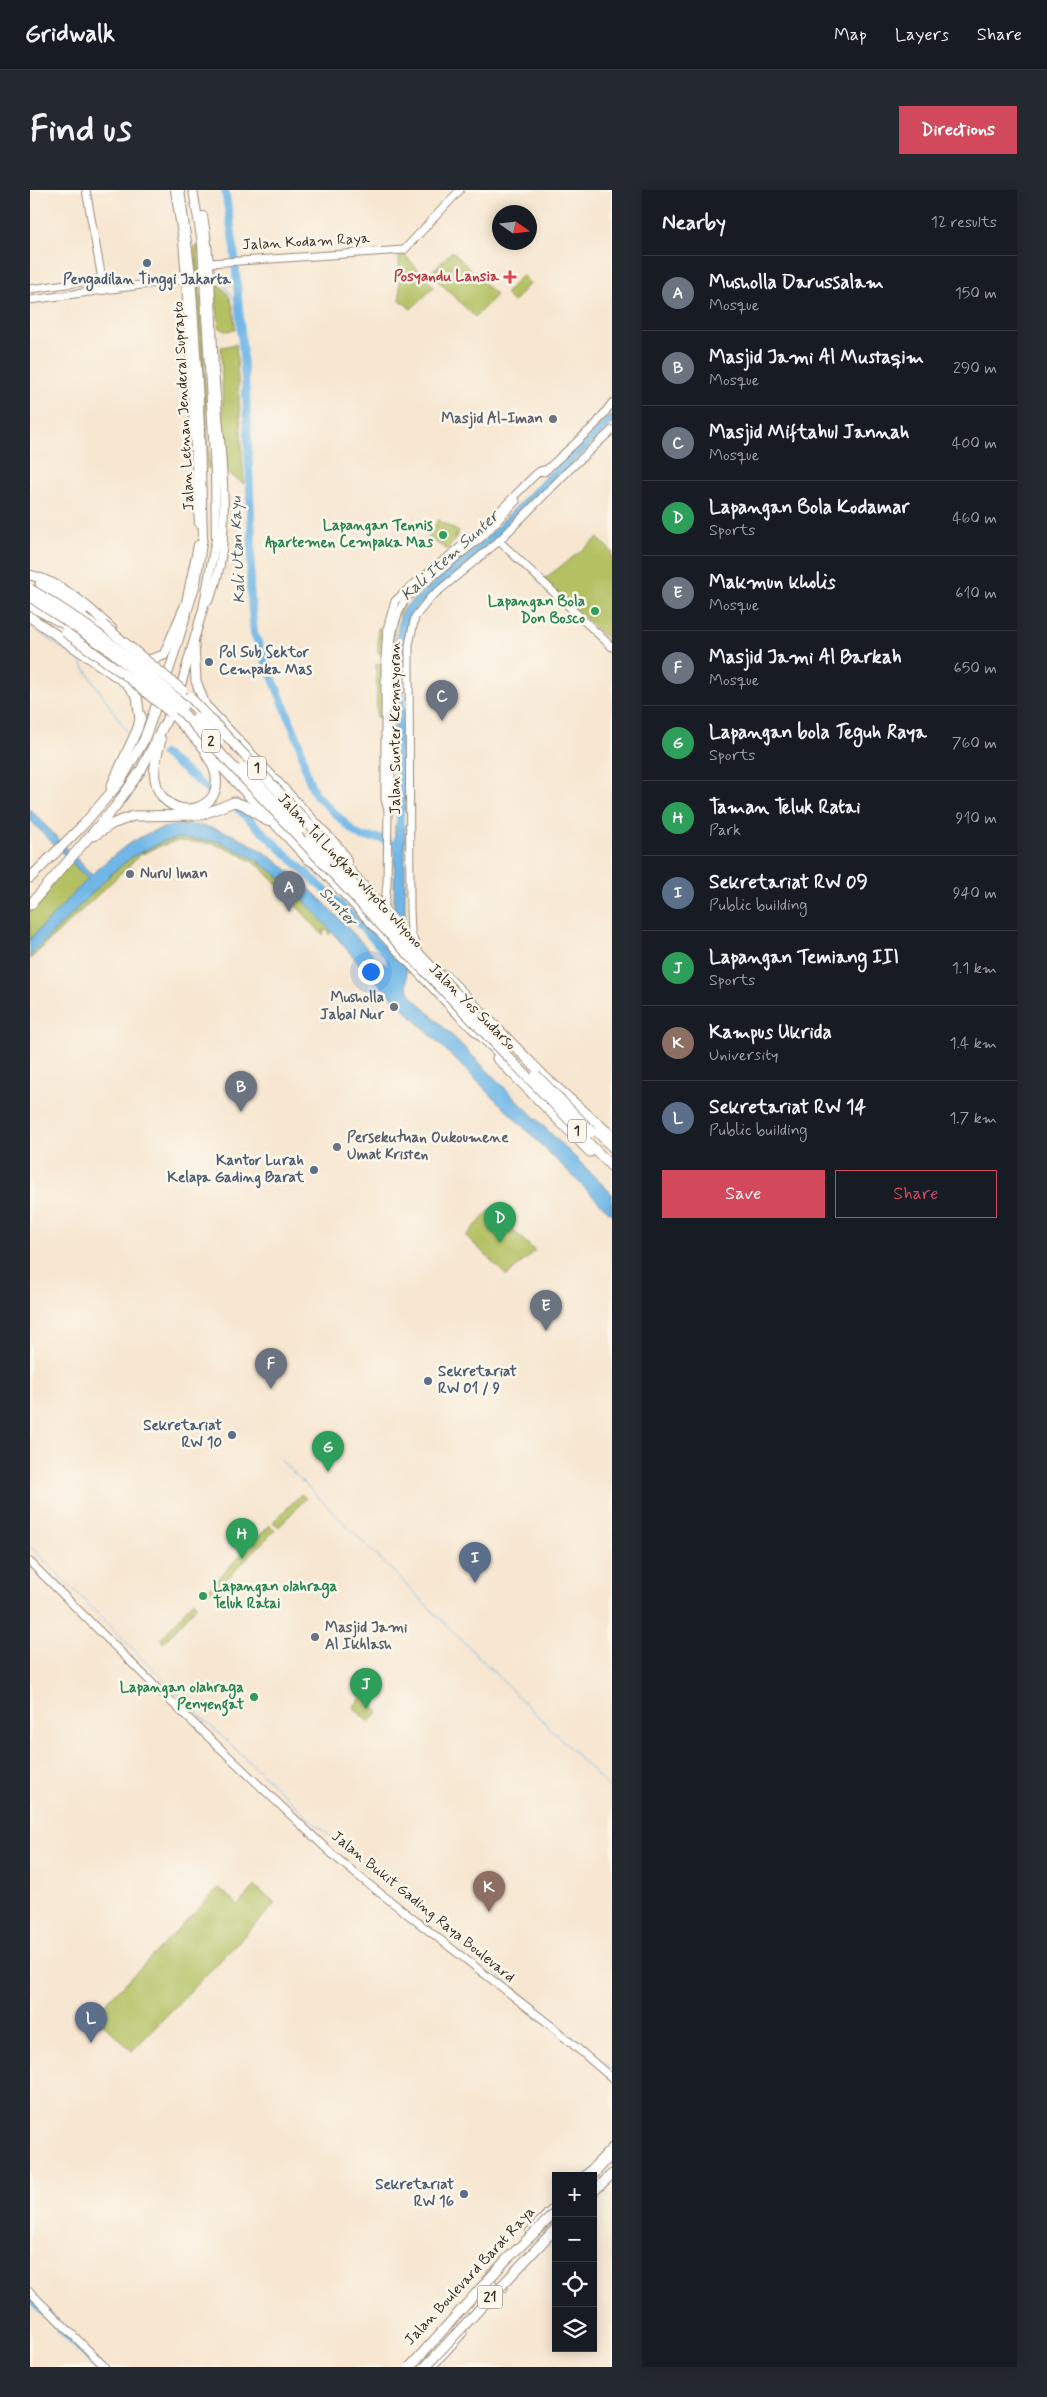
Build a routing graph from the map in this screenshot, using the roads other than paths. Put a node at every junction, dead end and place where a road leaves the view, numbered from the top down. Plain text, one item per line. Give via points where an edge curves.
1 (86, 190) edge
2 (175, 190) edge
3 (180, 190) edge
4 (193, 190) edge
5 (199, 190) edge
6 (460, 190) edge
7 (198, 216) junction
8 (185, 218) junction
9 (210, 263) junction
10 (186, 279) junction
11 (207, 282) junction
12 (104, 285) junction
13 (30, 290) edge
14 (30, 300) edge
15 (196, 346) junction
16 (191, 355) junction
17 (612, 403) edge
18 (612, 430) edge
19 (499, 541) junction
20 (31, 581) edge
21 (30, 596) edge
22 (185, 606) junction
23 (30, 608) edge
24 (30, 617) edge
25 (186, 619) junction
26 (112, 629) junction
27 (118, 642) junction
28 (194, 644) junction
29 (612, 647) edge
30 (127, 649) junction
31 (194, 661) junction
32 (143, 662) junction
33 (134, 675) junction
34 (166, 681) junction
35 (173, 693) junction
36 (172, 710) junction
37 (199, 712) junction
38 (140, 720) junction
39 (190, 732) junction
40 (155, 747) junction
41 (105, 798) junction
42 (270, 820) junction
43 (304, 824) junction
44 (292, 836) junction
45 (82, 846) junction
46 (316, 864) junction
47 (347, 867) junction
48 (30, 878) edge
49 (30, 904) edge
50 (387, 914) junction
51 (407, 934) junction
52 (458, 1014) junction
53 (547, 1079) junction
54 (553, 1087) junction
55 (544, 1096) dead end
56 (583, 1109) junction
57 (590, 1124) junction
58 (583, 1135) dead end
59 (612, 1136) edge
60 (612, 1143) edge
61 (612, 1146) edge
62 (612, 1152) edge
63 (612, 1162) edge
64 (612, 1167) edge
65 (612, 1173) edge
66 (30, 1562) edge
67 (611, 2077) edge
68 (612, 2147) edge
69 (612, 2154) edge
70 (588, 2172) edge
71 (596, 2172) edge
72 (612, 2174) edge
73 (597, 2189) edge
74 (552, 2209) edge
75 (552, 2216) edge
76 (552, 2232) edge
77 (552, 2238) edge
78 (491, 2272) junction
79 (480, 2284) junction
80 (505, 2288) junction
81 (30, 2292) edge
82 (495, 2298) junction
83 (105, 2367) edge
84 (405, 2367) edge
85 (410, 2367) edge
86 (425, 2367) edge
87 (432, 2367) edge

1 - 12 main road
2 - 10 main road, Jalan Letnan Jenderal Suprapto
3 - 8 main road, Jalan Letnan Jenderal Suprapto
4 - 7 main road, Jalan Letnan Jenderal Suprapto
5 - 9 main road, Jalan Letnan Jenderal Suprapto
6 - 9 main road, Jalan Kodam Raya via 404,250
7 - 8 main road
7 - 11 main road, Jalan Letnan Jenderal Suprapto
8 - 15 main road, Jalan Letnan Jenderal Suprapto
9 - 11 main road, Jalan Letnan Jenderal Suprapto
10 - 12 main road
10 - 16 main road, Jalan Letnan Jenderal Suprapto
11 - 28 main road, Jalan Letnan Jenderal Suprapto via 217,513 214,557
12 - 13 main road
12 - 14 main road
15 - 16 main road
15 - 25 main road, Jalan Letnan Jenderal Suprapto via 204,537
16 - 22 main road, Jalan Letnan Jenderal Suprapto via 199,524 197,551
17 - 50 main road via 596,424 543,471 483,536 407,597 400,607 392,638
18 - 19 main road, Jalan Sunter Kemayoran
19 - 29 main road
19 - 51 main road, Jalan Sunter Kemayoran via 430,598 415,617 409,645
20 - 26 highway via 69,593
20 - 27 highway, 1
20 - 35 highway, 1, bridge via 96,620
20 - 62 highway, Jalan Tol Lingkar Wiyoto Wiyono / 2, bridge via 130,657 184,704 450,988
21 - 63 highway, Jalan Tol Lingkar Wiyoto Wiyono / 2, bridge via 111,651 182,712 411,957
22 - 25 main road, Jalan Letnan Jenderal Suprapto
22 - 32 highway via 164,655
23 - 33 highway, 1 via 69,627
23 - 36 highway, 1, bridge
24 - 38 highway via 126,683 137,696
25 - 34 main road, Jalan Letnan Jenderal Suprapto
26 - 27 highway
26 - 30 highway via 126,641
27 - 30 highway, 1
28 - 31 highway
28 - 35 main road, Jalan Letnan Jenderal Suprapto
30 - 32 highway, 1
31 - 37 highway via 192,688
31 - 47 highway via 205,705 339,848
32 - 34 highway, 1
33 - 35 highway, 1
33 - 38 highway via 143,699
34 - 35 highway
34 - 35 highway, 1
35 - 36 highway, 1
35 - 36 highway
35 - 37 highway, Jalan Yos Sudarso / 1
35 - 41 highway via 122,778
35 - 47 highway, Jalan Yos Sudarso / 1, bridge via 230,738
36 - 39 highway, Jalan Yos Sudarso / 1
36 - 40 highway
36 - 44 highway, Jalan Yos Sudarso / 1
37 - 43 highway, Jalan Yos Sudarso / 1
38 - 41 highway
39 - 40 highway via 217,776 216,790 202,807 176,807 162,796 154,777
39 - 42 highway, Jalan Yos Sudarso / 1
40 - 45 highway via 115,807
41 - 48 highway
42 - 45 highway via 244,805 231,802 195,816 133,816 112,824
42 - 46 highway, Jalan Yos Sudarso / 1
43 - 44 highway via 296,827
43 - 47 highway, Jalan Yos Sudarso / 1
44 - 46 highway, Jalan Yos Sudarso / 1
45 - 49 highway
46 - 52 highway, Jalan Yos Sudarso / 1
47 - 50 highway, Jalan Yos Sudarso / 1
50 - 51 highway, Jalan Yos Sudarso / 1
51 - 53 highway, Jalan Yos Sudarso / 1
52 - 64 highway, Jalan Yos Sudarso / 1
52 - 65 highway via 460,1021
53 - 54 highway, Jalan Yos Sudarso / 1
53 - 56 highway, Jalan Yos Sudarso / 1
54 - 55 highway via 552,1095
54 - 57 highway, Jalan Yos Sudarso / 1
56 - 59 highway, Jalan Yos Sudarso / 1
56 - 60 highway
57 - 58 highway via 581,1126
57 - 61 highway, Jalan Yos Sudarso / 1
66 - 67 main road, Jalan Bukit Gading Raya Boulevard via 161,1692 340,1861
68 - 70 main road
69 - 71 highway
72 - 73 highway
74 - 78 main road, Jalan Boulevard Barat Raya
75 - 85 highway, bridge via 506,2260
76 - 86 highway, 21, bridge
77 - 80 main road
78 - 79 main road, Jalan Boulevard Barat Raya
78 - 80 main road via 492,2283 498,2288
79 - 82 main road via 493,2291
79 - 84 main road, Jalan Boulevard Barat Raya
80 - 82 main road
81 - 83 main road
82 - 87 main road

